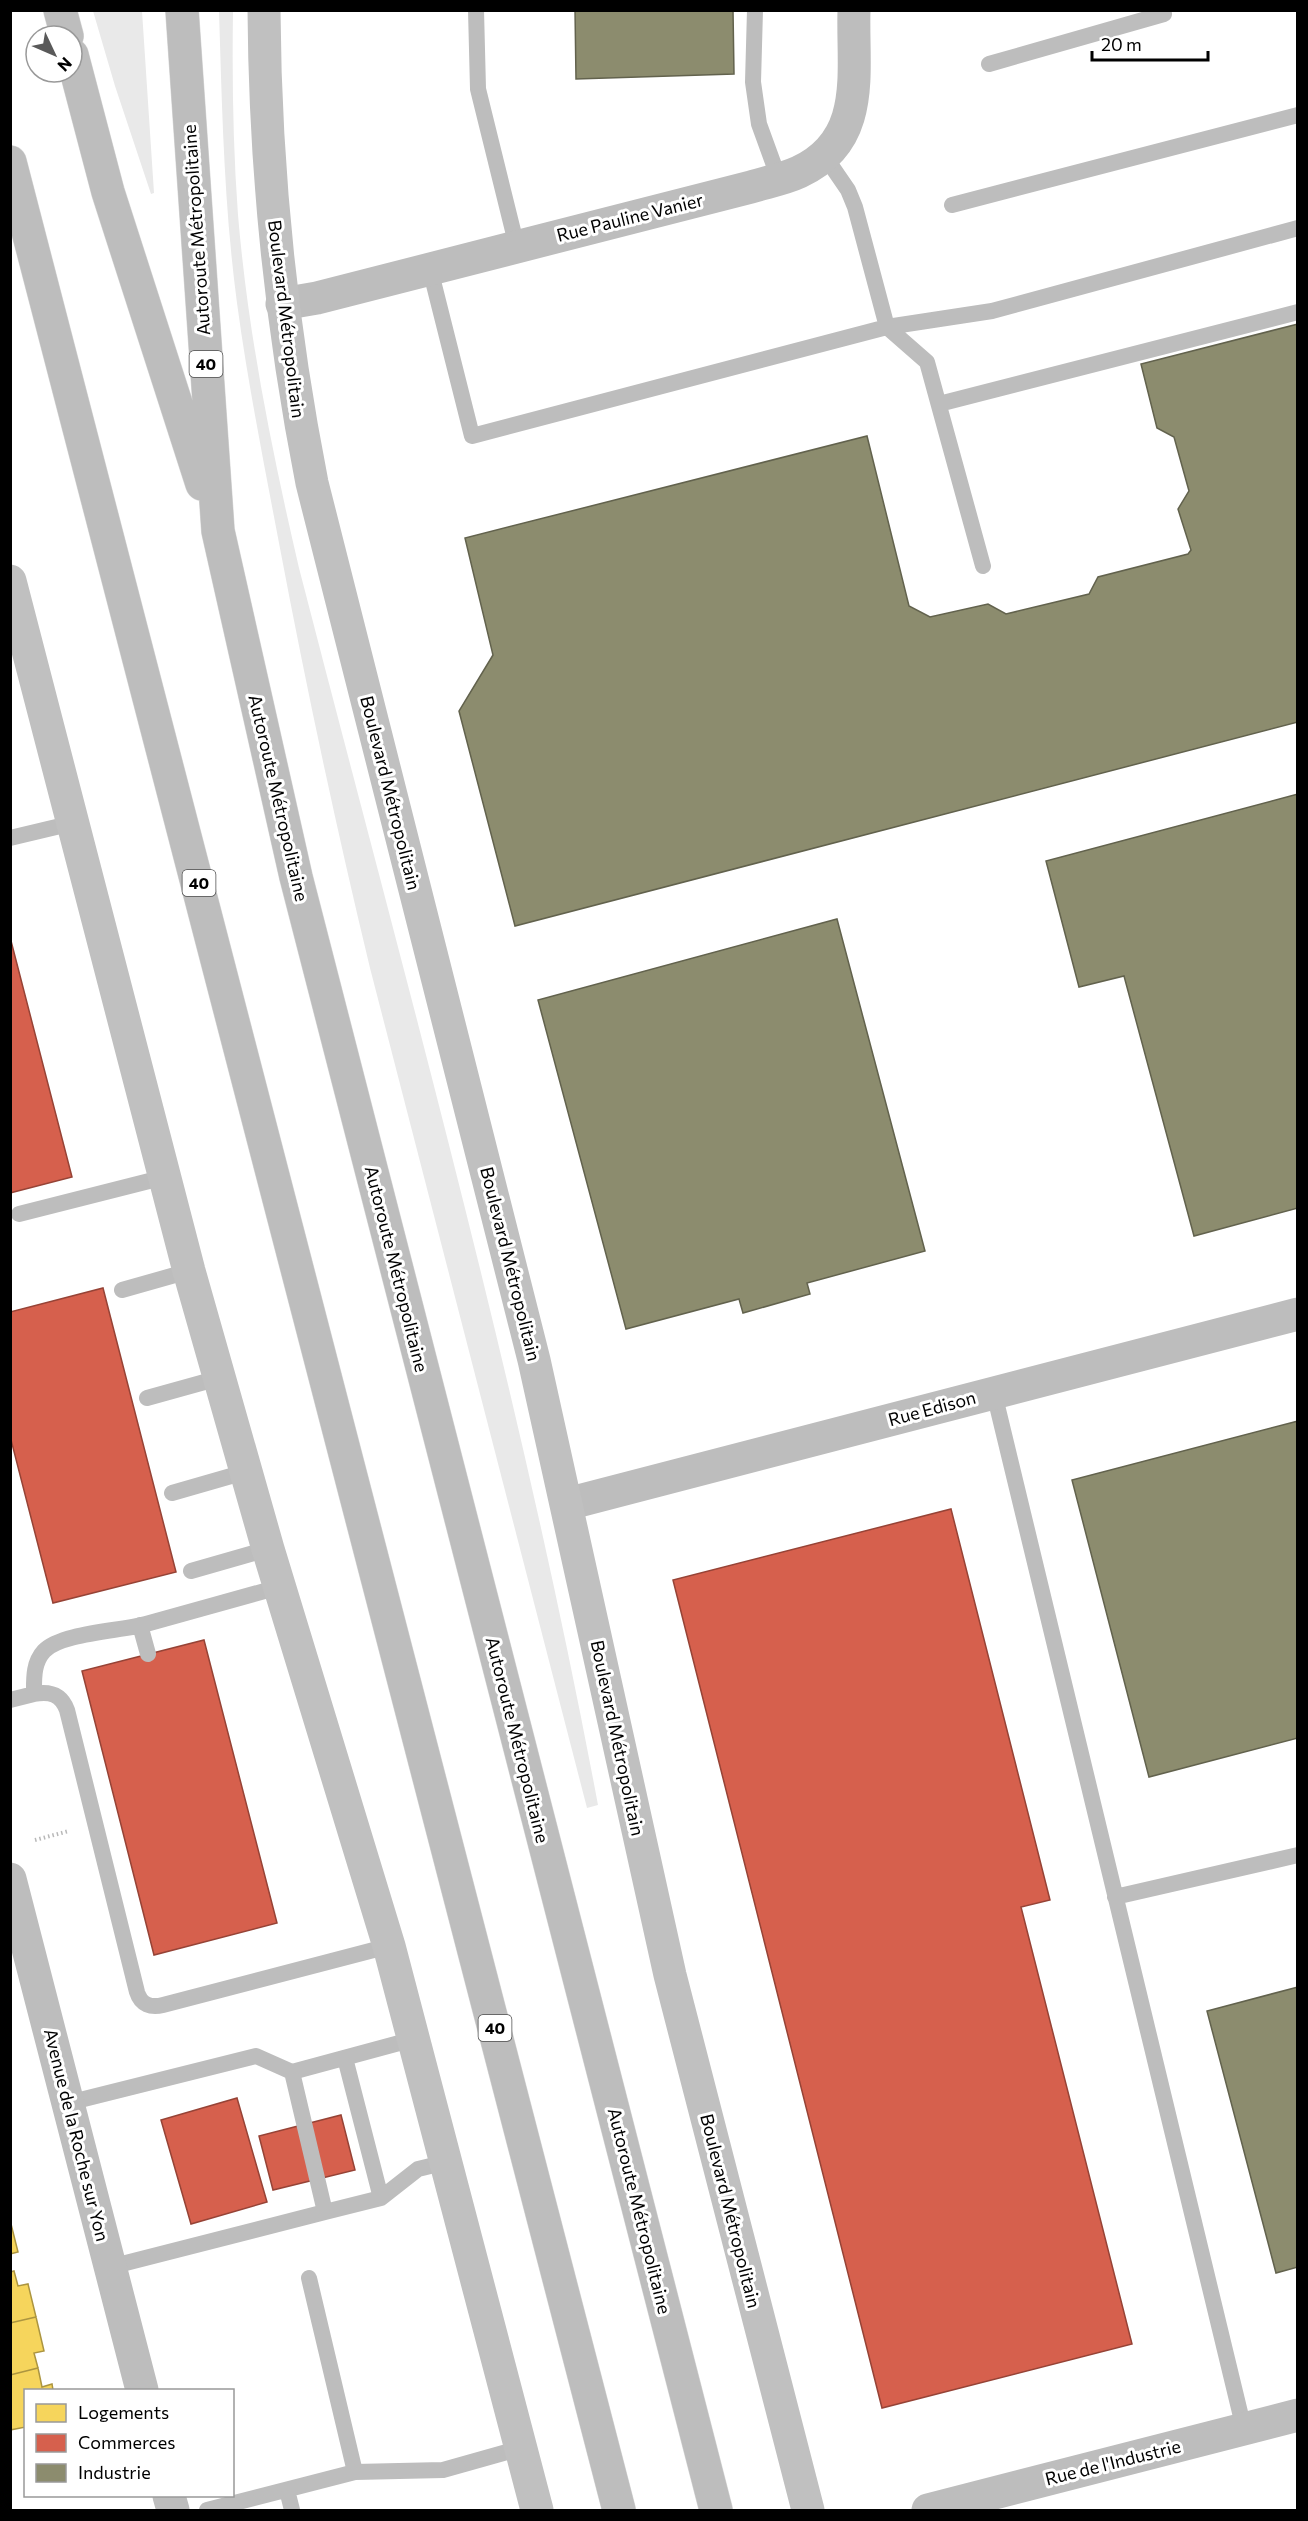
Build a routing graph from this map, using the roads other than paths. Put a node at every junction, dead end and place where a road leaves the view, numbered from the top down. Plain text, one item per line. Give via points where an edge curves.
1 (182, 10) edge
2 (264, 10) edge
3 (476, 10) edge
4 (755, 10) edge
5 (855, 10) edge
6 (1168, 12) edge
7 (989, 64) dead end
8 (80, 84) edge
9 (1298, 115) edge
10 (824, 155) junction
11 (10, 162) edge
12 (778, 179) junction
13 (952, 205) dead end
14 (1298, 228) edge
15 (517, 247) junction
16 (430, 269) junction
17 (282, 304) junction
18 (1298, 312) edge
19 (887, 327) junction
20 (939, 404) junction
21 (218, 531) junction
22 (983, 566) dead end
23 (10, 581) edge
24 (21, 662) edge
25 (73, 823) junction
26 (10, 838) edge
27 (165, 1177) junction
28 (19, 1214) dead end
29 (189, 1271) junction
30 (122, 1290) dead end
31 (1298, 1314) edge
32 (219, 1378) junction
33 (994, 1393) junction
34 (147, 1398) dead end
35 (245, 1472) junction
36 (172, 1493) dead end
37 (567, 1504) junction
38 (268, 1549) junction
39 (191, 1571) dead end
40 (279, 1587) junction
41 (140, 1625) junction
42 (147, 1654) dead end
43 (34, 1694) junction
44 (10, 1700) edge
45 (1298, 1855) edge
46 (10, 1879) edge
47 (1115, 1897) junction
48 (389, 1946) junction
49 (414, 2039) junction
50 (345, 2058) junction
51 (292, 2072) junction
52 (68, 2103) junction
53 (447, 2162) junction
54 (381, 2198) junction
55 (325, 2212) junction
56 (110, 2268) junction
57 (309, 2278) dead end
58 (141, 2389) edge
59 (1298, 2415) edge
60 (1244, 2429) junction
61 (521, 2448) junction
62 (355, 2472) junction
63 (287, 2490) junction
64 (207, 2511) edge
65 (292, 2511) edge
66 (537, 2511) edge
67 (619, 2511) edge
68 (716, 2511) edge
69 (808, 2511) edge
70 (928, 2511) edge

1 - 21 main road, Autoroute Métropolitaine / 40
2 - 17 main road, Boulevard Métropolitain via 267,133
3 - 15 lane via 478,89
4 - 12 lane via 753,82 759,124
5 - 10 main road, Rue Pauline Vanier via 854,94 844,128
6 - 7 lane
8 - 21 main road via 108,192
9 - 13 lane
10 - 12 main road, Rue Pauline Vanier via 797,173
10 - 19 lane via 855,207
11 - 67 main road, 40
12 - 15 main road, Rue Pauline Vanier
14 - 19 lane via 992,310
15 - 16 main road, Rue Pauline Vanier
16 - 17 main road, Rue Pauline Vanier
16 - 19 lane via 472,436
17 - 37 main road, Boulevard Métropolitain via 299,421 321,524 531,1348
18 - 20 lane
19 - 20 lane via 927,362
20 - 22 lane
21 - 68 main road, Autoroute Métropolitaine / 40 via 299,888
23 - 24 main road
24 - 25 main road
25 - 26 lane
25 - 27 main road
27 - 28 lane
27 - 29 main road
29 - 30 lane
29 - 32 main road
31 - 33 main road, Rue Edison
32 - 34 lane
32 - 35 main road
33 - 37 main road, Rue Edison
33 - 47 lane
35 - 36 lane
35 - 38 main road
37 - 69 main road, Boulevard Métropolitain via 664,1952
38 - 39 lane
38 - 40 main road
40 - 41 lane
40 - 48 main road
41 - 42 lane
41 - 43 lane via 51,1646 35,1667
43 - 44 lane
43 - 48 lane via 54,1694 67,1710 137,1992 143,2002 163,2006
45 - 47 lane
46 - 52 main road, Avenue de la Roche sur Yon
47 - 60 lane
48 - 49 main road
49 - 50 lane
49 - 53 main road
50 - 51 lane
50 - 54 lane
51 - 52 lane via 256,2056
51 - 55 lane
52 - 56 main road, Avenue de la Roche sur Yon
53 - 54 lane via 418,2169
53 - 61 main road
54 - 55 lane
55 - 56 lane
56 - 58 main road, Avenue de la Roche sur Yon
57 - 62 lane
59 - 60 main road, Rue de l'Industrie
60 - 70 main road, Rue de l'Industrie
61 - 62 lane via 443,2470
61 - 66 main road
62 - 63 lane
63 - 64 lane
63 - 65 lane

